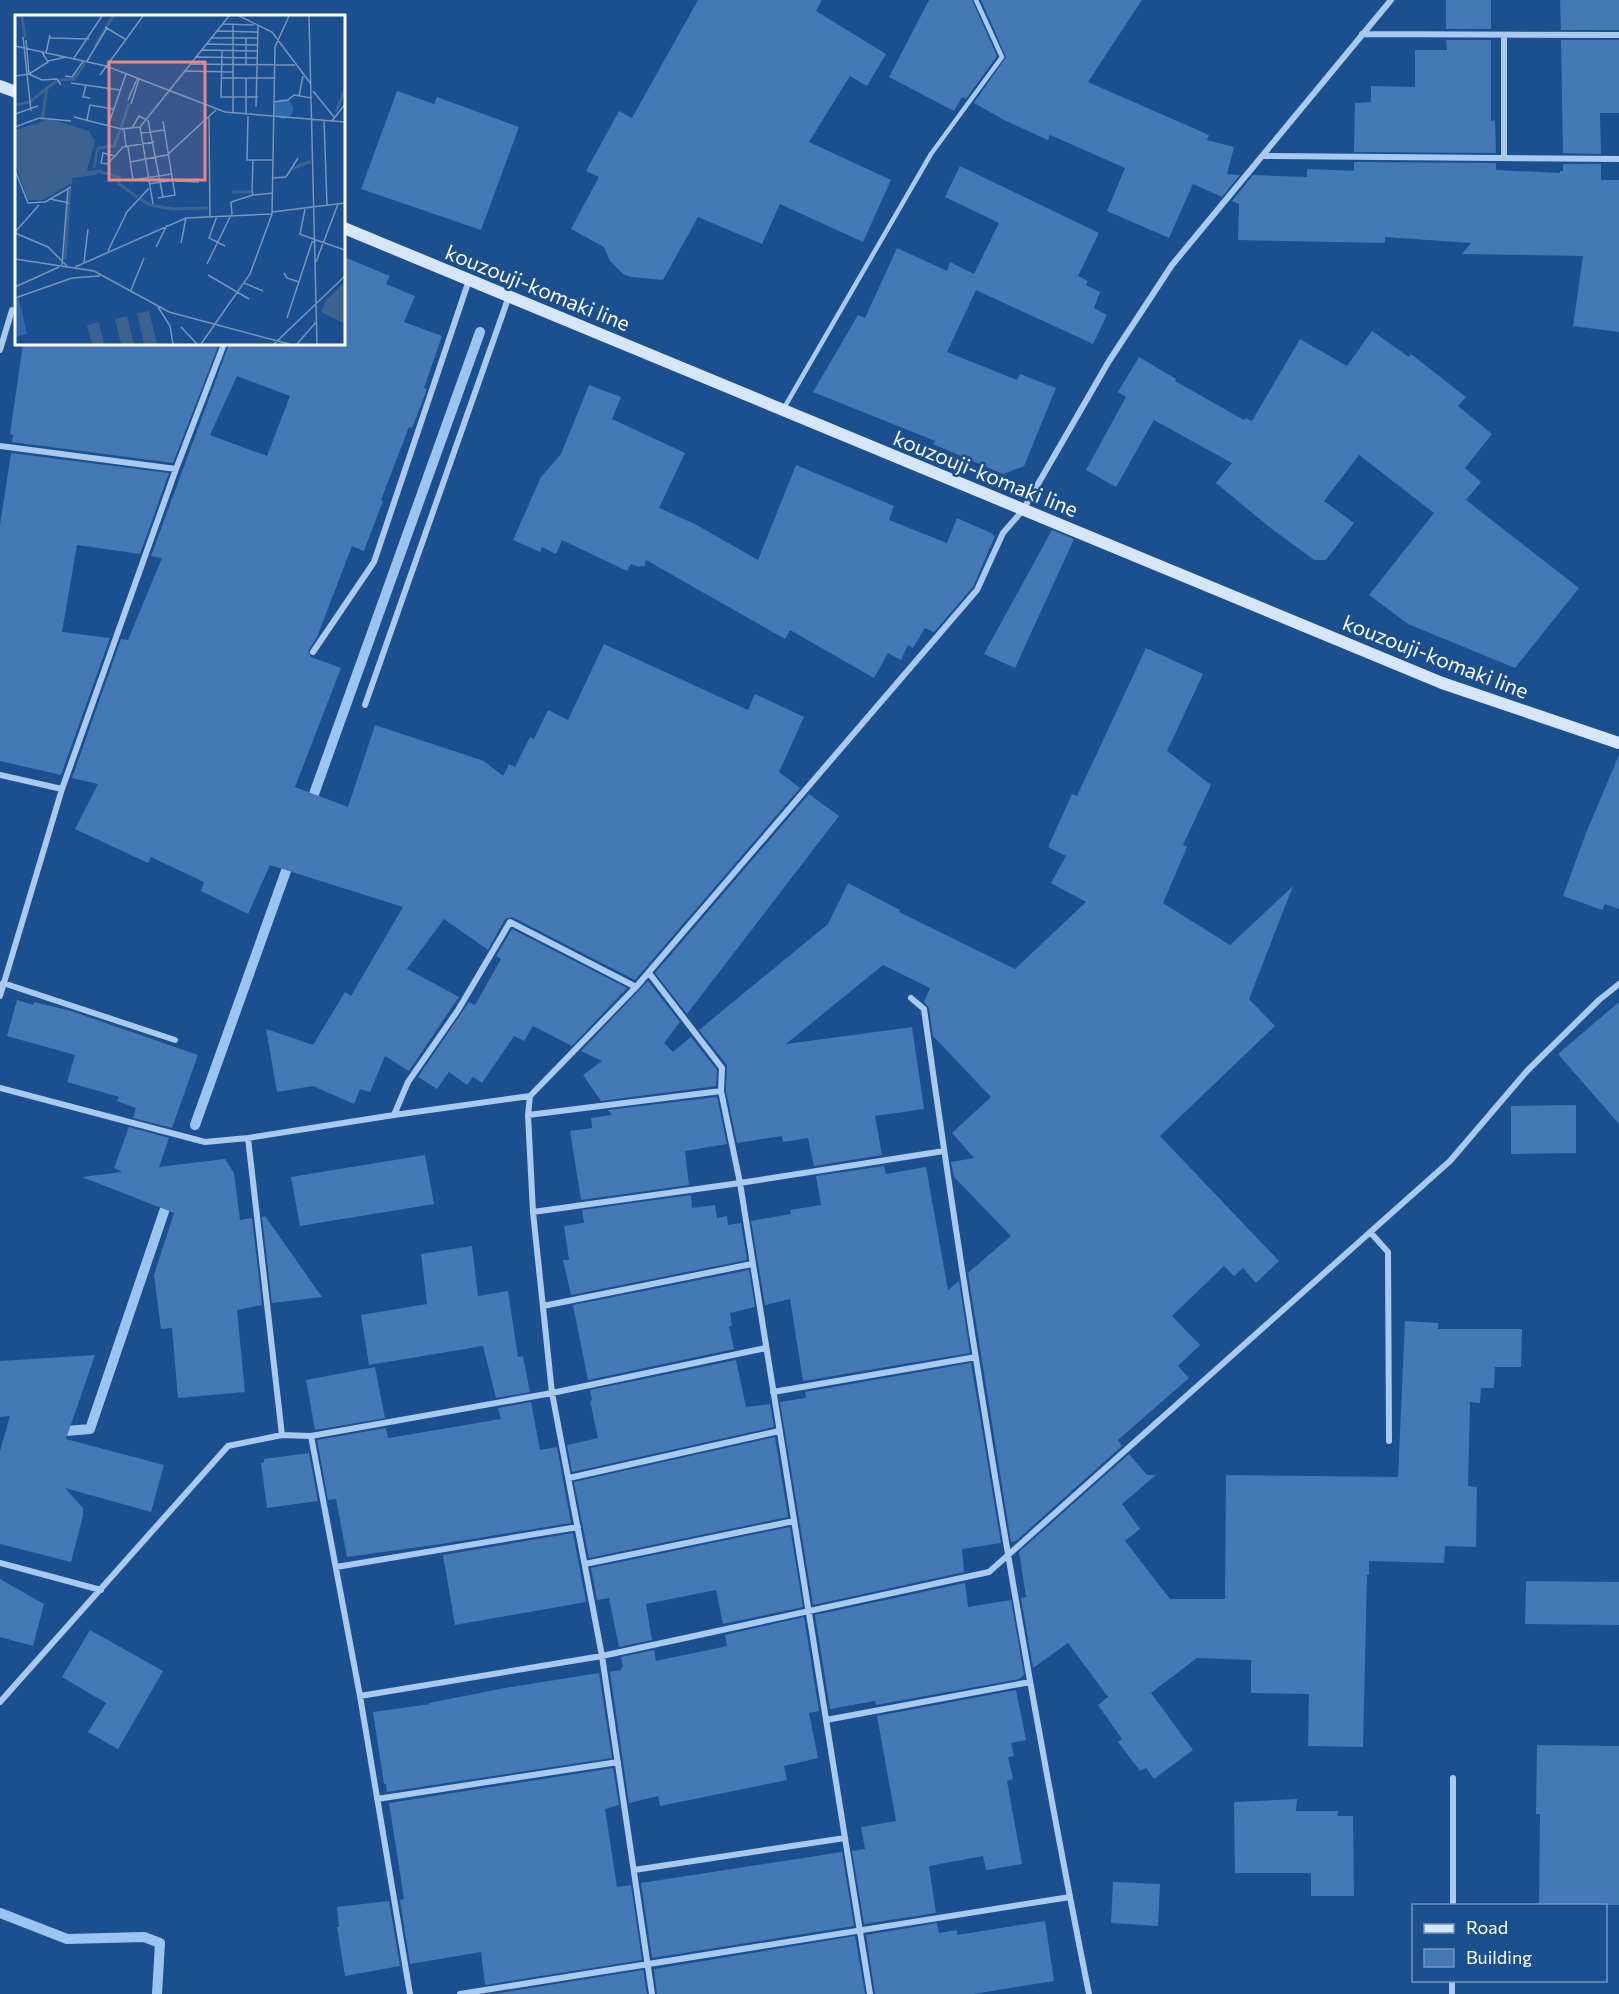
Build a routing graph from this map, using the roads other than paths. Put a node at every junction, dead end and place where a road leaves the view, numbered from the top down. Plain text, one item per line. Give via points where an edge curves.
1 (976, 0) edge
2 (1391, 0) edge
3 (1362, 34) junction
4 (1504, 35) junction
5 (1619, 35) edge
6 (0, 86) edge
7 (15, 92) edge
8 (1263, 156) junction
9 (1504, 158) junction
10 (1619, 159) edge
11 (345, 228) edge
12 (470, 280) junction
13 (509, 295) junction
14 (12, 310) dead end
15 (224, 345) edge
16 (0, 350) edge
17 (783, 410) junction
18 (0, 446) edge
19 (176, 469) junction
20 (1023, 510) junction
21 (313, 652) dead end
22 (365, 705) dead end
23 (1619, 743) edge
24 (0, 775) edge
25 (62, 789) junction
26 (649, 973) junction
27 (3, 983) junction
28 (1619, 984) edge
29 (636, 987) junction
30 (0, 996) edge
31 (911, 998) dead end
32 (175, 1040) dead end
33 (0, 1088) edge
34 (721, 1090) junction
35 (530, 1096) junction
36 (394, 1115) junction
37 (528, 1115) junction
38 (248, 1138) junction
39 (944, 1151) junction
40 (740, 1183) junction
41 (533, 1212) junction
42 (1371, 1233) junction
43 (753, 1264) junction
44 (543, 1306) junction
45 (766, 1348) junction
46 (976, 1357) junction
47 (773, 1392) junction
48 (552, 1393) junction
49 (779, 1431) junction
50 (282, 1435) junction
51 (311, 1436) junction
52 (1389, 1441) dead end
53 (569, 1478) junction
54 (794, 1521) junction
55 (578, 1527) junction
56 (1008, 1555) junction
57 (0, 1563) edge
58 (585, 1564) junction
59 (336, 1567) junction
60 (100, 1590) junction
61 (809, 1611) junction
62 (602, 1656) junction
63 (1030, 1682) junction
64 (360, 1696) junction
65 (0, 1702) edge
66 (826, 1720) junction
67 (618, 1762) junction
68 (1453, 1778) dead end
69 (377, 1799) junction
70 (845, 1838) junction
71 (634, 1870) junction
72 (1070, 1898) junction
73 (1453, 1904) edge
74 (860, 1930) junction
75 (648, 1964) junction
76 (410, 1994) edge
77 (460, 1994) edge
78 (652, 1994) edge
79 (870, 1994) edge
80 (1089, 1994) edge

1 - 17 lane via 1002,57 931,154
2 - 3 street
3 - 4 street
3 - 8 street
4 - 5 street
4 - 9 street
6 - 7 main road
8 - 9 street
8 - 20 street via 1172,265 1109,361
9 - 10 street
11 - 12 main road, kouzouji-komaki line
12 - 13 main road, kouzouji-komaki line
12 - 21 street via 374,562
13 - 17 main road, kouzouji-komaki line
13 - 22 street
14 - 16 street
15 - 19 street
17 - 20 main road, kouzouji-komaki line
18 - 19 street
19 - 25 street
20 - 23 main road, kouzouji-komaki line via 1442,683
20 - 26 street via 1003,533 977,590
24 - 25 street
25 - 27 street
26 - 29 street
26 - 34 street via 722,1068
27 - 30 street
27 - 32 street
28 - 42 street via 1527,1071 1450,1161
29 - 35 street
29 - 36 street via 510,922 458,1010 408,1082
31 - 39 street via 924,1009
33 - 38 street via 205,1142
34 - 37 street
34 - 40 street
35 - 36 street
35 - 37 street
36 - 38 street
37 - 41 street
38 - 50 street
39 - 40 street
39 - 46 street
40 - 41 street
40 - 43 street
41 - 44 street
42 - 52 street via 1388,1252
42 - 56 street
43 - 44 street
43 - 45 street
44 - 48 street
45 - 47 street
45 - 48 street
46 - 47 street
46 - 56 street
47 - 49 street
48 - 51 street
48 - 53 street
49 - 53 street
49 - 54 street
50 - 51 street
50 - 60 street via 228,1446
51 - 59 street
53 - 55 street
54 - 58 street
54 - 61 street
55 - 58 street
55 - 59 street
56 - 61 street via 989,1572
56 - 63 street
57 - 60 street
58 - 62 street
59 - 64 street
60 - 65 street
61 - 62 street
61 - 66 street
62 - 64 street
62 - 67 street
63 - 66 street
63 - 72 street
64 - 69 street
66 - 70 street
67 - 69 street
67 - 71 street
68 - 73 street
69 - 76 street
70 - 71 street
70 - 74 street
71 - 75 street
72 - 74 street
72 - 80 street
74 - 75 street
74 - 79 street
75 - 77 street
75 - 78 street

